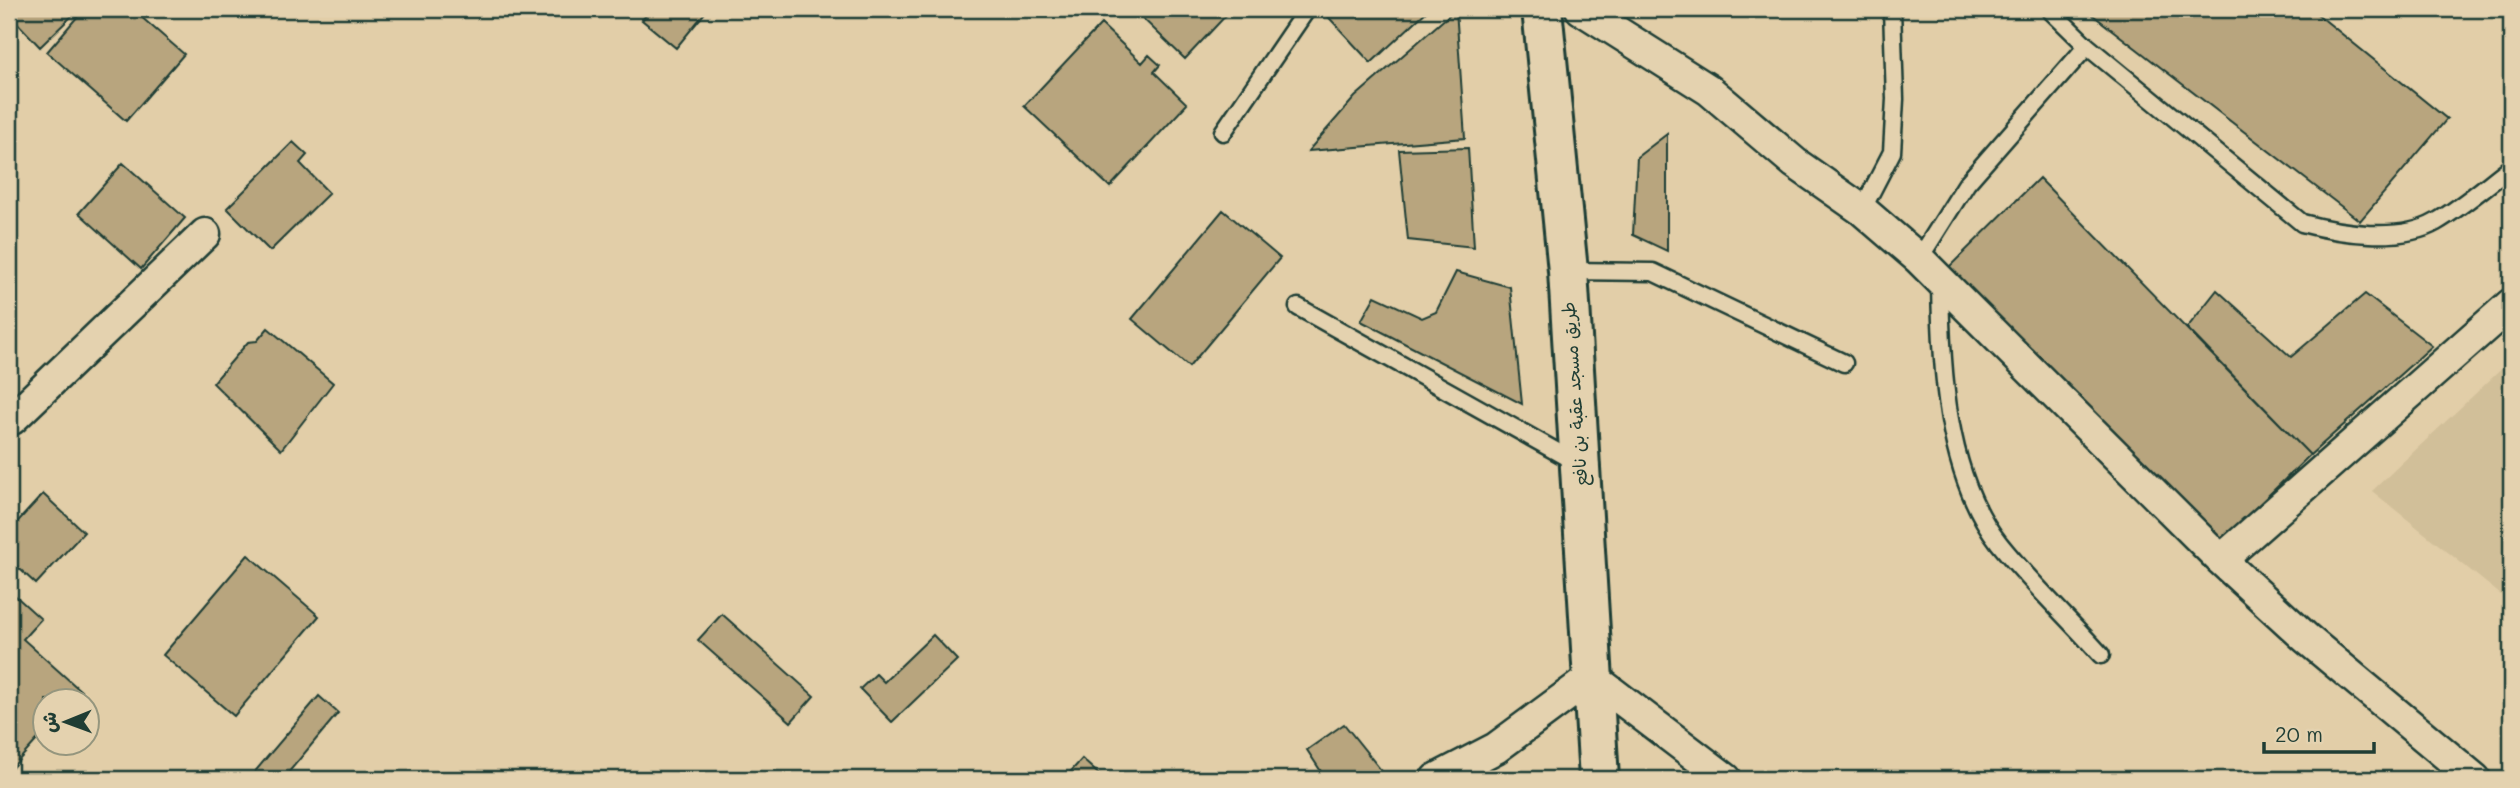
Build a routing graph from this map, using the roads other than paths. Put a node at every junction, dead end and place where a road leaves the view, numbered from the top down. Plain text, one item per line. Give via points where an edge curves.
1 (1307, 9) edge
2 (1542, 9) edge
3 (1581, 9) edge
4 (1892, 9) edge
5 (2049, 9) edge
6 (2087, 46) junction
7 (1223, 132) dead end
8 (2511, 167) edge
9 (1861, 210) junction
10 (205, 234) dead end
11 (1919, 259) junction
12 (1568, 271) junction
13 (1940, 280) junction
14 (2511, 303) edge
15 (1298, 307) dead end
16 (1844, 363) dead end
17 (10, 419) edge
18 (1580, 464) junction
19 (2221, 560) junction
20 (2101, 654) dead end
21 (1592, 677) junction
22 (1436, 779) edge
23 (1599, 779) edge
24 (1726, 779) edge
25 (2475, 779) edge

1 - 7 lane
2 - 12 street, طريق مسجد عقبة بن نافع
3 - 9 street via 1709,90 1795,163
4 - 9 lane via 1892,152
5 - 6 lane
6 - 8 lane via 2302,223 2346,234 2401,232 2434,224
6 - 11 lane via 1967,183
9 - 11 street
10 - 17 street
11 - 13 street
12 - 16 lane via 1653,272
12 - 18 street, طريق مسجد عقبة بن نافع
13 - 19 street
13 - 20 lane via 1941,362 1965,483 1998,542
14 - 19 street
15 - 18 lane
18 - 21 street, طريق مسجد عقبة بن نافع
19 - 25 street via 2306,638
21 - 22 street via 1496,747
21 - 23 street, طريق مسجد عقبة بن نافع
21 - 24 street

